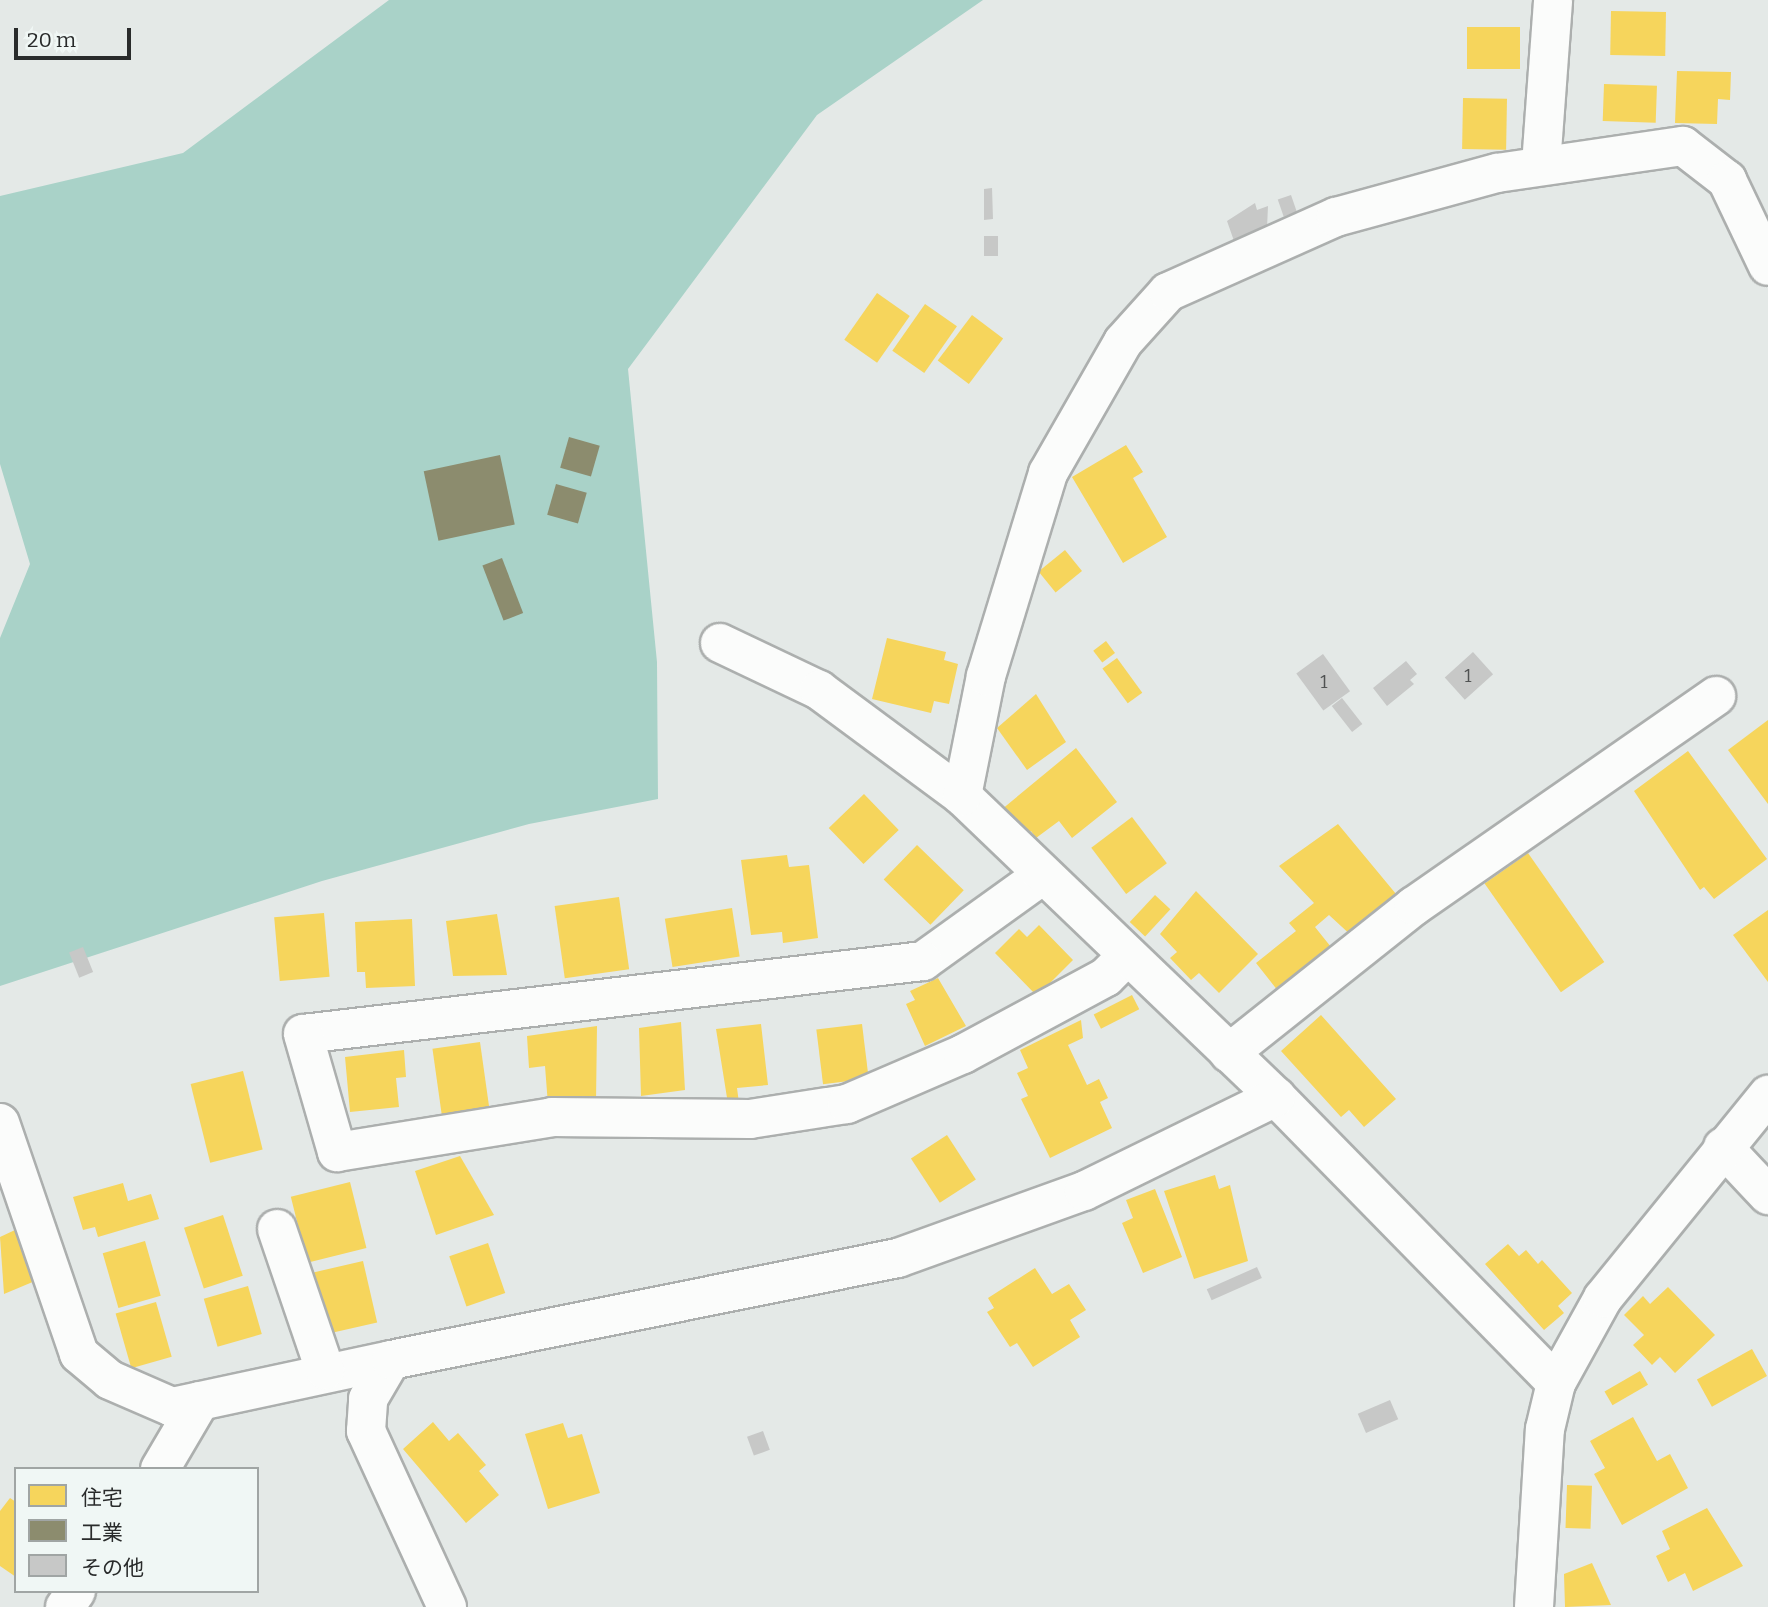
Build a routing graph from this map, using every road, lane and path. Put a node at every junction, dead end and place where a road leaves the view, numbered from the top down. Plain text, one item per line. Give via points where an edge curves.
1 (1553, 0) edge
2 (1541, 165) junction
3 (1768, 266) edge
4 (720, 643) dead end
5 (1716, 696) dead end
6 (962, 796) junction
7 (1040, 877) junction
8 (1127, 956) junction
9 (1229, 1053) junction
10 (1768, 1094) edge
11 (1276, 1097) junction
12 (0, 1123) edge
13 (1723, 1147) junction
14 (1768, 1195) edge
15 (277, 1229) dead end
16 (391, 1360) junction
17 (325, 1370) junction
18 (1556, 1383) junction
19 (200, 1401) junction
20 (161, 1467) edge
21 (447, 1607) edge
22 (1534, 1607) edge

1 - 2 street
2 - 3 street via 1683,146 1727,180
2 - 6 street via 1336,217 1168,292 1123,342 1048,473 986,676
4 - 6 street via 819,690
5 - 9 street via 1414,906
6 - 7 street
7 - 8 street
7 - 8 street via 923,961 303,1034 338,1152 552,1117 750,1119 847,1104 963,1054 1106,977
8 - 9 street
9 - 11 street
10 - 13 street
11 - 16 street via 1084,1191 898,1258
11 - 18 street
12 - 19 street via 79,1354 110,1380 172,1407
13 - 14 street
13 - 18 street via 1603,1298
15 - 17 street
16 - 17 street
16 - 21 street via 368,1399 366,1431
17 - 19 street
18 - 22 street via 1545,1429
19 - 20 street

